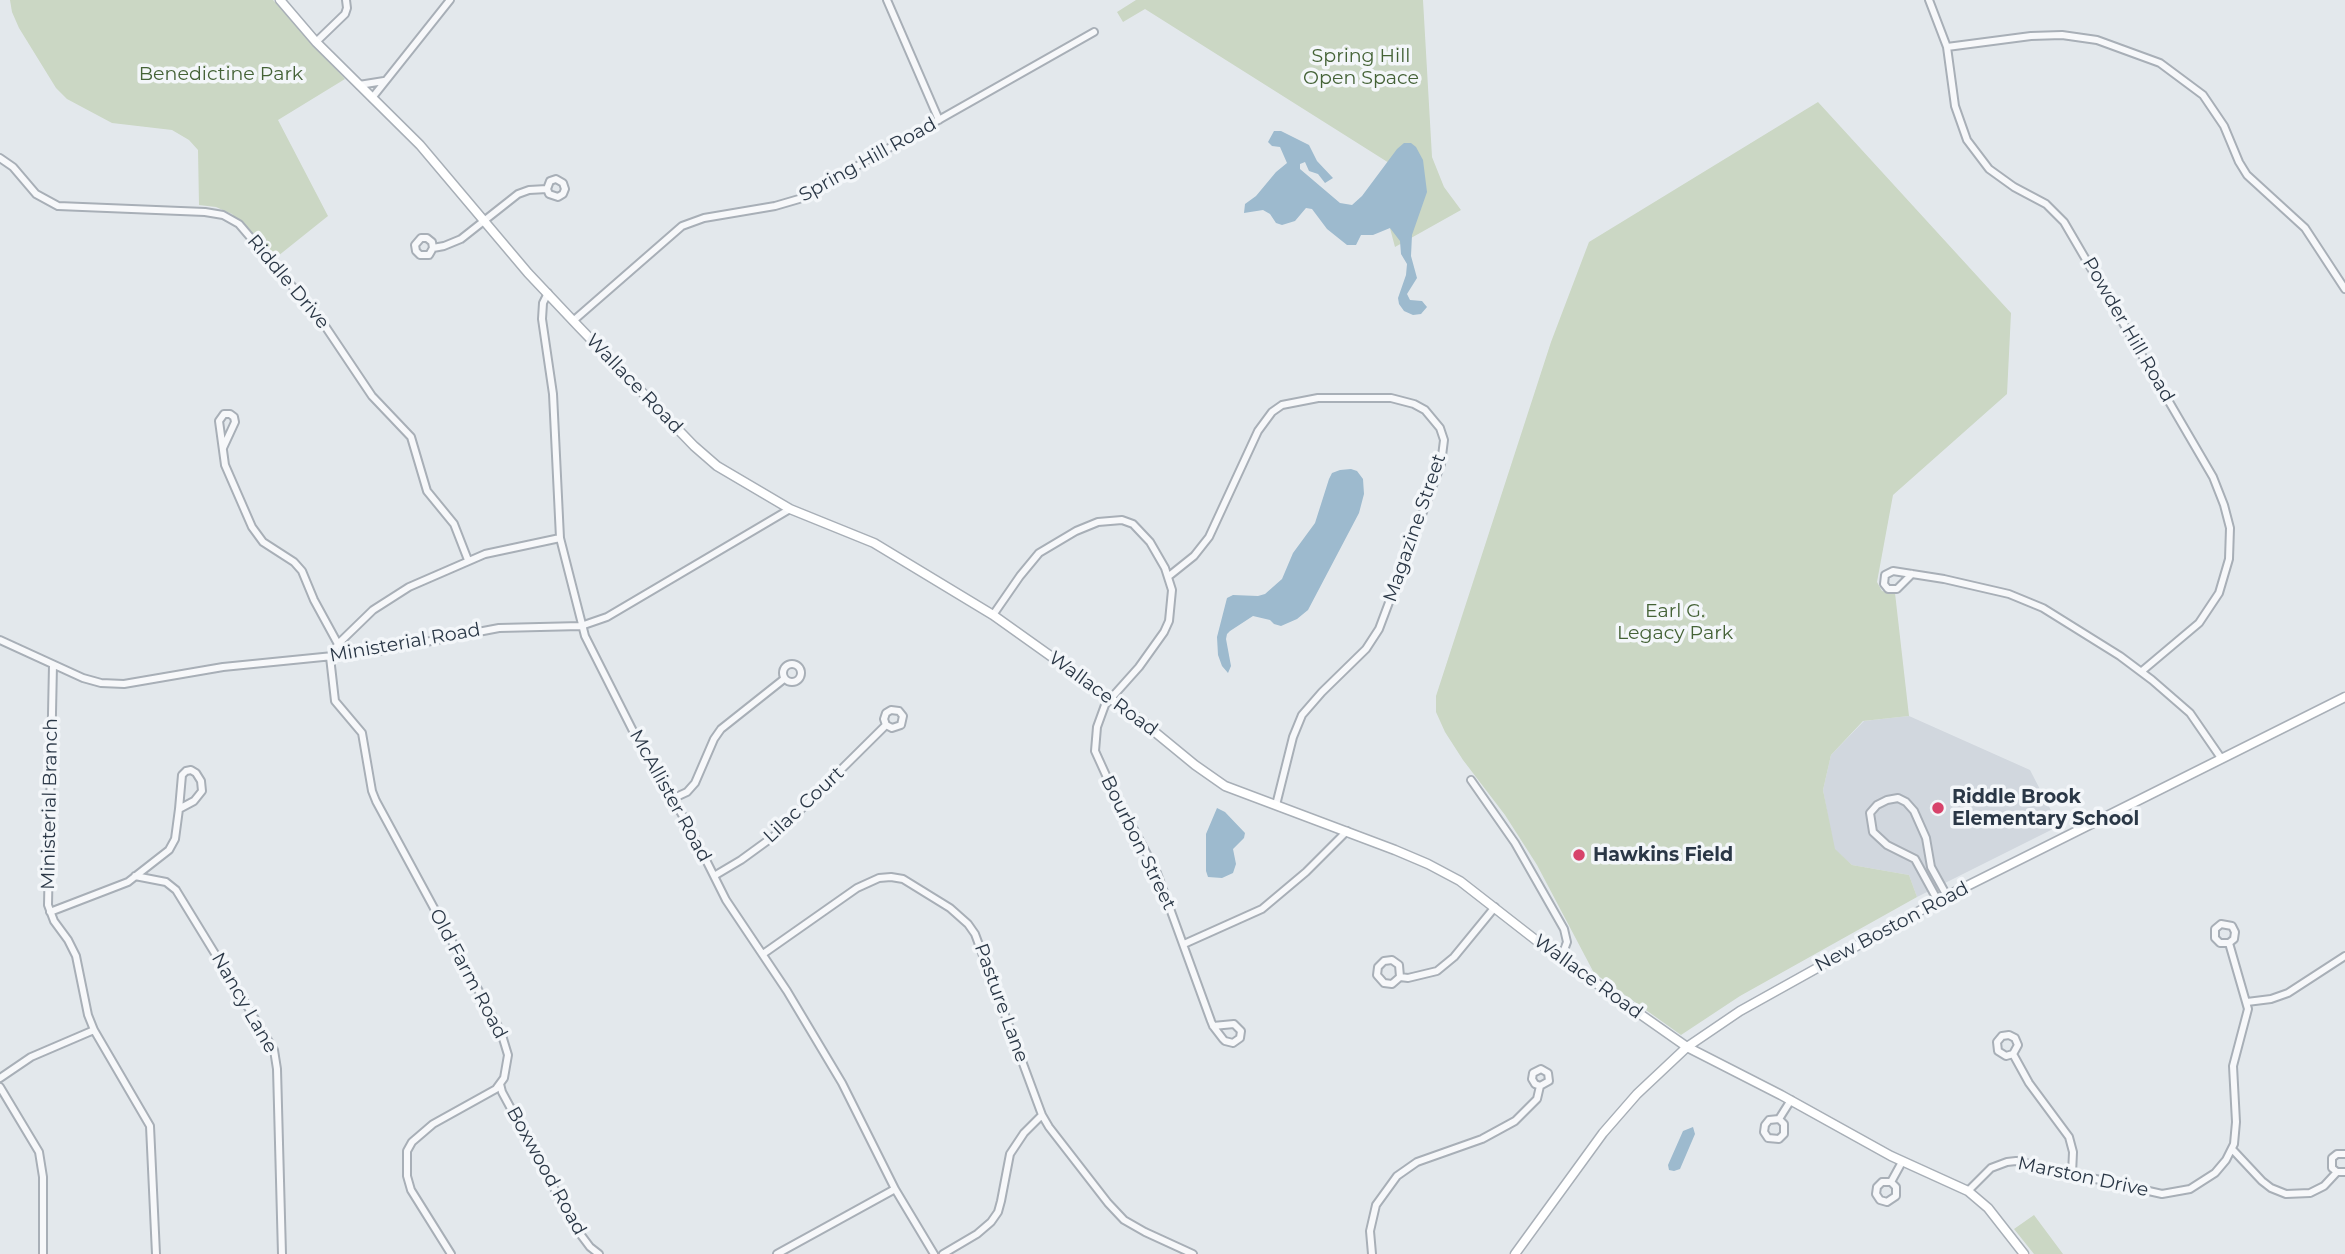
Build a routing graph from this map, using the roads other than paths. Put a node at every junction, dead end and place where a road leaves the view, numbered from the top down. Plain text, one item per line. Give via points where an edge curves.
1 (280, 0) edge
2 (346, 0) edge
3 (450, 0) edge
4 (887, 0) edge
5 (1929, 0) edge
6 (1094, 32) dead end
7 (316, 42) junction
8 (1947, 47) junction
9 (384, 81) junction
10 (359, 85) junction
11 (372, 98) junction
12 (940, 120) junction
13 (0, 158) edge
14 (547, 189) dead end
15 (484, 221) junction
16 (433, 247) dead end
17 (2345, 289) edge
18 (548, 293) junction
19 (573, 321) junction
20 (223, 448) junction
21 (790, 509) junction
22 (560, 538) junction
23 (468, 560) junction
24 (1912, 574) dead end
25 (1169, 576) junction
26 (993, 615) junction
27 (581, 626) junction
28 (0, 640) edge
29 (338, 644) junction
30 (330, 657) junction
31 (53, 665) junction
32 (2142, 671) junction
33 (784, 679) dead end
34 (2345, 697) edge
35 (1110, 699) junction
36 (886, 725) dead end
37 (2221, 758) junction
38 (1471, 780) dead end
39 (674, 799) junction
40 (1276, 805) junction
41 (179, 809) junction
42 (1347, 831) junction
43 (135, 876) junction
44 (714, 876) junction
45 (1947, 896) junction
46 (1938, 901) junction
47 (1495, 907) junction
48 (50, 912) junction
49 (2229, 943) dead end
50 (1184, 944) junction
51 (763, 954) junction
52 (2345, 956) edge
53 (1561, 958) junction
54 (1400, 977) dead end
55 (2247, 1002) junction
56 (1213, 1026) dead end
57 (94, 1030) junction
58 (1687, 1047) junction
59 (2012, 1054) dead end
60 (0, 1078) edge
61 (500, 1084) junction
62 (1540, 1086) dead end
63 (0, 1087) edge
64 (1791, 1100) junction
65 (1042, 1115) junction
66 (1779, 1119) dead end
67 (2232, 1149) junction
68 (2345, 1154) edge
69 (1902, 1162) junction
70 (2341, 1172) edge
71 (2072, 1174) junction
72 (1891, 1182) dead end
73 (895, 1189) junction
74 (1968, 1191) junction
75 (43, 1254) edge
76 (156, 1254) edge
77 (282, 1254) edge
78 (451, 1254) edge
79 (599, 1254) edge
80 (777, 1254) edge
81 (934, 1254) edge
82 (943, 1254) edge
83 (1192, 1254) edge
84 (1372, 1254) edge
85 (1515, 1254) edge
86 (2024, 1254) edge

1 - 7 street, Wallace Road
2 - 7 street via 345,14
3 - 9 street
4 - 12 street
5 - 8 street, Powder Hill Road
6 - 12 street, Spring Hill Road
7 - 10 street, Wallace Road
8 - 17 street via 2062,35 2097,40 2160,63 2207,99 2247,175 2305,228
8 - 32 street, Powder Hill Road via 1958,118 1974,151 1999,177 2046,204 2064,222 2206,465 2224,505 2230,528 2229,559 2219,593 2199,623
9 - 10 street
9 - 11 street
10 - 11 street, Wallace Road
11 - 15 street, Wallace Road via 420,145
12 - 19 street, Spring Hill Road via 796,201 682,226
13 - 23 street, Riddle Drive via 36,194 58,206 205,212 223,215 239,225 325,325 372,396 411,437 427,491 454,524
14 - 15 street via 518,194
15 - 16 street via 455,242
15 - 18 street, Wallace Road
18 - 19 street, Wallace Road
18 - 22 street, McAllister Road via 542,319 552,381
19 - 21 street, Wallace Road via 708,459
20 - 20 street via 219,421 230,414 236,422
20 - 29 street via 227,470 255,532 302,571
21 - 26 street, Wallace Road via 874,542
21 - 27 street, Ministerial Road via 607,617
22 - 23 street
22 - 27 street, McAllister Road
23 - 29 street via 388,599
24 - 32 street via 2028,601
25 - 26 street via 1150,542 1133,524 1098,522 1034,557
25 - 35 street via 1172,609 1164,632
25 - 40 street, Magazine Street via 1209,537 1258,432 1282,405 1318,398 1391,398 1425,410 1440,428 1444,440 1441,464 1378,629 1366,649 1302,715
26 - 35 street, Wallace Road
27 - 30 street, Ministerial Road via 499,628
27 - 39 street, McAllister Road via 633,731
28 - 31 street, Ministerial Road
29 - 30 street
30 - 31 street, Ministerial Road via 223,667 124,684 89,680
30 - 61 street, Old Farm Road via 335,701 362,733 376,801 504,1039 508,1062
31 - 48 street, Ministerial Branch
32 - 37 street via 2190,713
33 - 39 street via 721,729 695,783
34 - 37 street, New Boston Road
35 - 40 street, Wallace Road via 1210,776
35 - 50 street, Bourbon Street via 1100,716 1095,751 1157,873
36 - 44 street, Lilac Court via 774,836
37 - 45 street, New Boston Road
38 - 53 street via 1515,843 1564,929 1567,942
39 - 44 street, McAllister Road
40 - 42 street, Wallace Road
41 - 41 street via 202,791 201,781 191,770 182,775
41 - 43 street via 172,847
42 - 47 street, Wallace Road via 1444,872
42 - 50 street via 1262,909
43 - 48 street
43 - 77 street, Nancy Lane via 166,881 176,890 274,1050
44 - 51 street, McAllister Road
45 - 46 street, New Boston Road
45 - 46 street via 1931,867 1926,838 1914,811 1898,798 1877,805 1870,813 1872,832 1915,859
46 - 58 street, New Boston Road via 1740,1011
47 - 53 street, Wallace Road
47 - 54 street via 1437,971 1422,977
48 - 57 street, Ministerial Branch via 76,956
49 - 55 street
50 - 56 street, Bourbon Street
51 - 65 street, Pasture Lane via 868,882 891,877 914,885 960,915 975,934
51 - 73 street, McAllister Road via 842,1083
52 - 55 street via 2288,993
53 - 58 street, Wallace Road
55 - 67 street via 2247,1019 2232,1066 2236,1130
57 - 60 street via 31,1057
57 - 76 street, Ministerial Branch via 150,1126
58 - 64 street, Wallace Road
58 - 85 street, New Boston Road via 1608,1126
59 - 71 street via 2068,1137
61 - 78 street via 433,1124 408,1151 411,1189
61 - 79 street, Boxwood Road via 575,1227
62 - 84 street via 1533,1105 1504,1128 1417,1162 1397,1176 1376,1205 1370,1231
63 - 75 street via 39,1152
64 - 66 street
64 - 69 street, Wallace Road
65 - 82 street via 1010,1154 1001,1201 991,1223
65 - 83 street, Pasture Lane via 1124,1220
67 - 70 street via 2262,1181 2286,1194 2310,1193
67 - 71 street, Marston Drive via 2208,1178 2172,1193
68 - 70 street via 2332,1158 2331,1165
69 - 72 street
69 - 74 street, Wallace Road
71 - 74 street, Marston Drive via 2007,1162 1991,1168
73 - 80 street
73 - 81 street, McAllister Road
74 - 86 street, Wallace Road via 1988,1208

